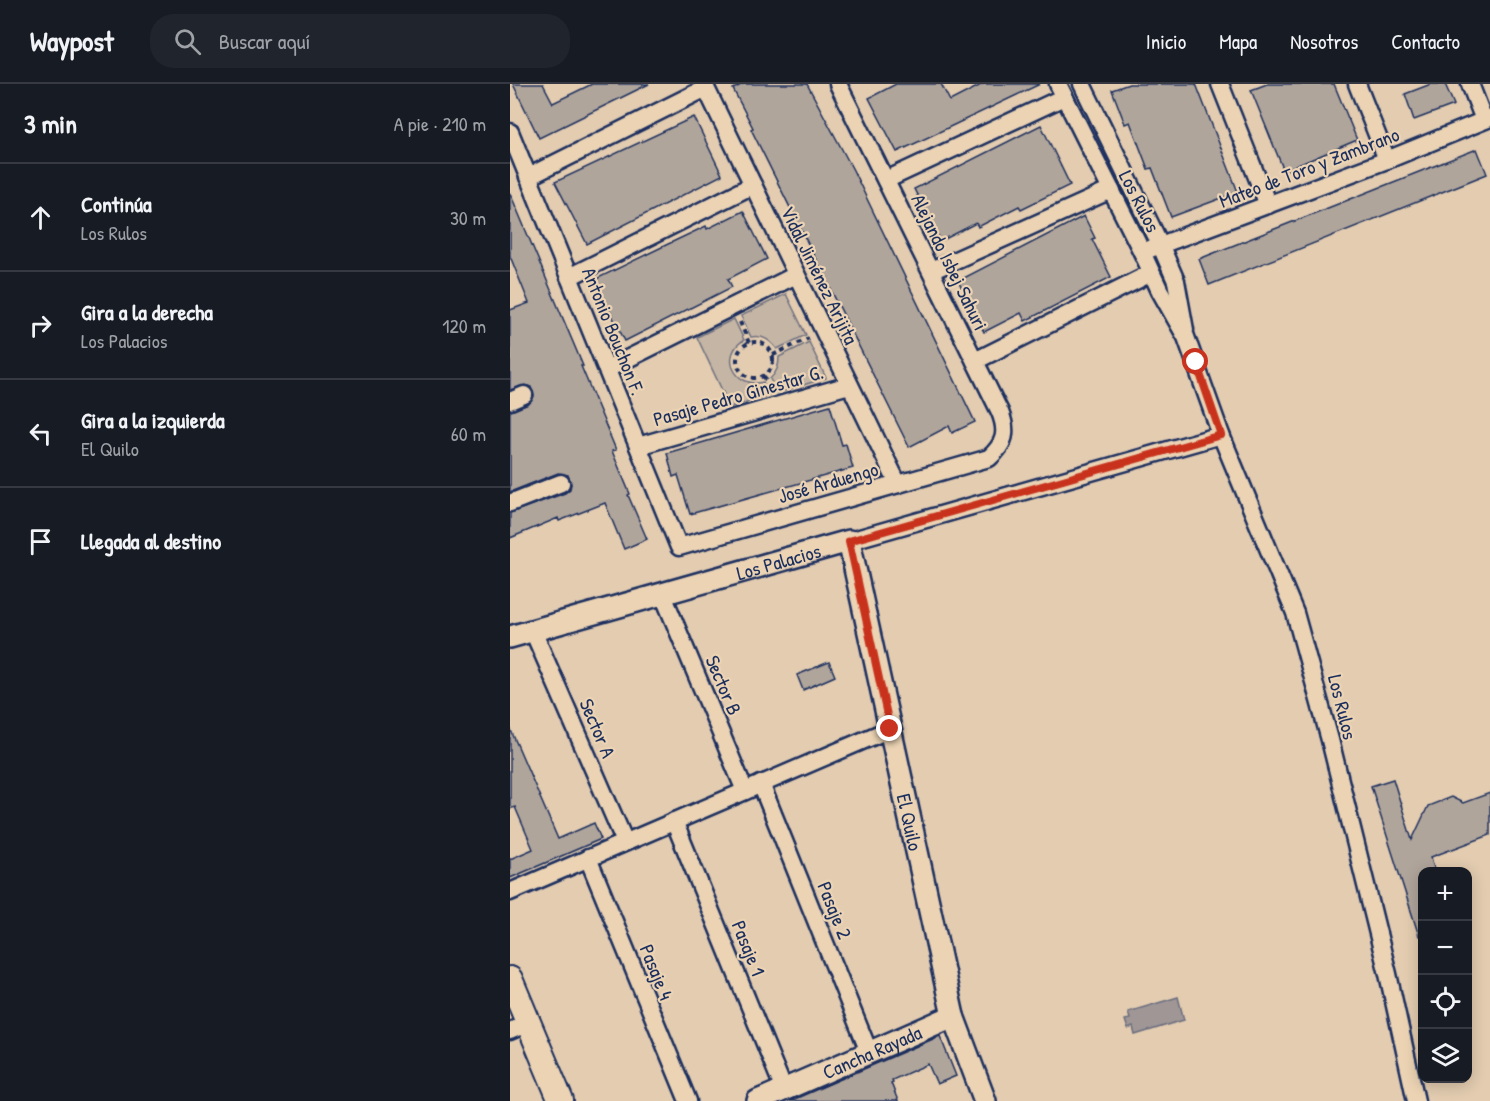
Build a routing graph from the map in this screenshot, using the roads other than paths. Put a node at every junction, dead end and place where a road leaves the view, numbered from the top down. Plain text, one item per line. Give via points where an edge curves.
1 (838, 84) edge
2 (1082, 84) edge
3 (1220, 84) edge
4 (1357, 84) edge
5 (1470, 84) edge
6 (705, 86) edge
7 (1061, 90) edge
8 (1487, 119) edge
9 (510, 132) edge
10 (1387, 159) junction
11 (528, 177) junction
12 (886, 180) junction
13 (753, 185) junction
14 (1111, 190) junction
15 (1268, 205) junction
16 (1160, 244) junction
17 (1142, 252) junction
18 (931, 272) junction
19 (1151, 273) junction
20 (796, 275) junction
21 (569, 276) junction
22 (1186, 337) junction
23 (975, 361) junction
24 (607, 369) junction
25 (849, 385) junction
26 (1221, 435) junction
27 (638, 447) junction
28 (989, 458) joint
29 (561, 483) dead end
30 (898, 484) junction
31 (510, 503) edge
32 (849, 541) junction
33 (679, 547) joint
34 (663, 595) junction
35 (533, 631) junction
36 (510, 637) edge
37 (890, 729) junction
38 (761, 784) junction
39 (745, 791) junction
40 (674, 821) junction
41 (625, 842) junction
42 (588, 858) junction
43 (510, 892) edge
44 (510, 979) edge
45 (953, 1016) junction
46 (519, 1027) edge
47 (870, 1052) junction
48 (784, 1090) junction
49 (561, 1101) edge
50 (688, 1101) edge
51 (758, 1101) edge
52 (985, 1101) edge
53 (1416, 1101) edge

1 - 12 street, Alejando Isbej Sahuri
2 - 16 street, Los Rulos
3 - 15 street
4 - 10 street
5 - 8 street
6 - 11 street
6 - 13 street, Vidal Jiménez Arijita
7 - 12 street
7 - 14 street, Los Rulos
8 - 10 street, Mateo de Toro y Zambrano
9 - 11 street, Antonio Bouchon F.
10 - 15 street, Mateo de Toro y Zambrano
11 - 21 street, Antonio Bouchon F.
12 - 18 street, Alejando Isbej Sahuri
13 - 20 street, Vidal Jiménez Arijita
13 - 21 street
14 - 17 street, Los Rulos
14 - 18 street
15 - 16 street, Mateo de Toro y Zambrano
16 - 17 street, Mateo de Toro y Zambrano
16 - 22 street, Los Rulos via 1176,281
17 - 19 street, Los Rulos
18 - 23 street, Alejando Isbej Sahuri
19 - 22 street, Los Rulos
19 - 23 street
20 - 24 street
20 - 25 street, Vidal Jiménez Arijita
21 - 24 street, Antonio Bouchon F.
22 - 26 street, Los Rulos
23 - 28 street, Alejando Isbej Sahuri via 1005,423 1003,442
24 - 27 street, Antonio Bouchon F.
25 - 27 street, Pasaje Pedro Ginestar G.
25 - 30 street, Vidal Jiménez Arijita
26 - 32 street, Los Palacios
26 - 53 street, Los Rulos via 1295,613 1310,663
27 - 33 street, Antonio Bouchon F.
28 - 30 street, José Arduengo
29 - 31 street
30 - 33 street, José Arduengo
32 - 34 street, Los Palacios
32 - 37 street, El Quilo
34 - 35 street, Los Palacios
34 - 39 street, Sector B
35 - 36 street, Los Palacios
35 - 41 street, Sector A
37 - 38 street
37 - 45 street, El Quilo
38 - 39 street
38 - 47 street, Pasaje 2
39 - 40 street
40 - 41 street
40 - 48 street, Pasaje 1
41 - 42 street
42 - 43 street
42 - 50 street, Pasaje 4
44 - 46 main road
45 - 47 street, Cancha Rayada
45 - 52 street, El Quilo
46 - 49 main road
47 - 48 street, Cancha Rayada
48 - 51 street, Cancha Rayada

